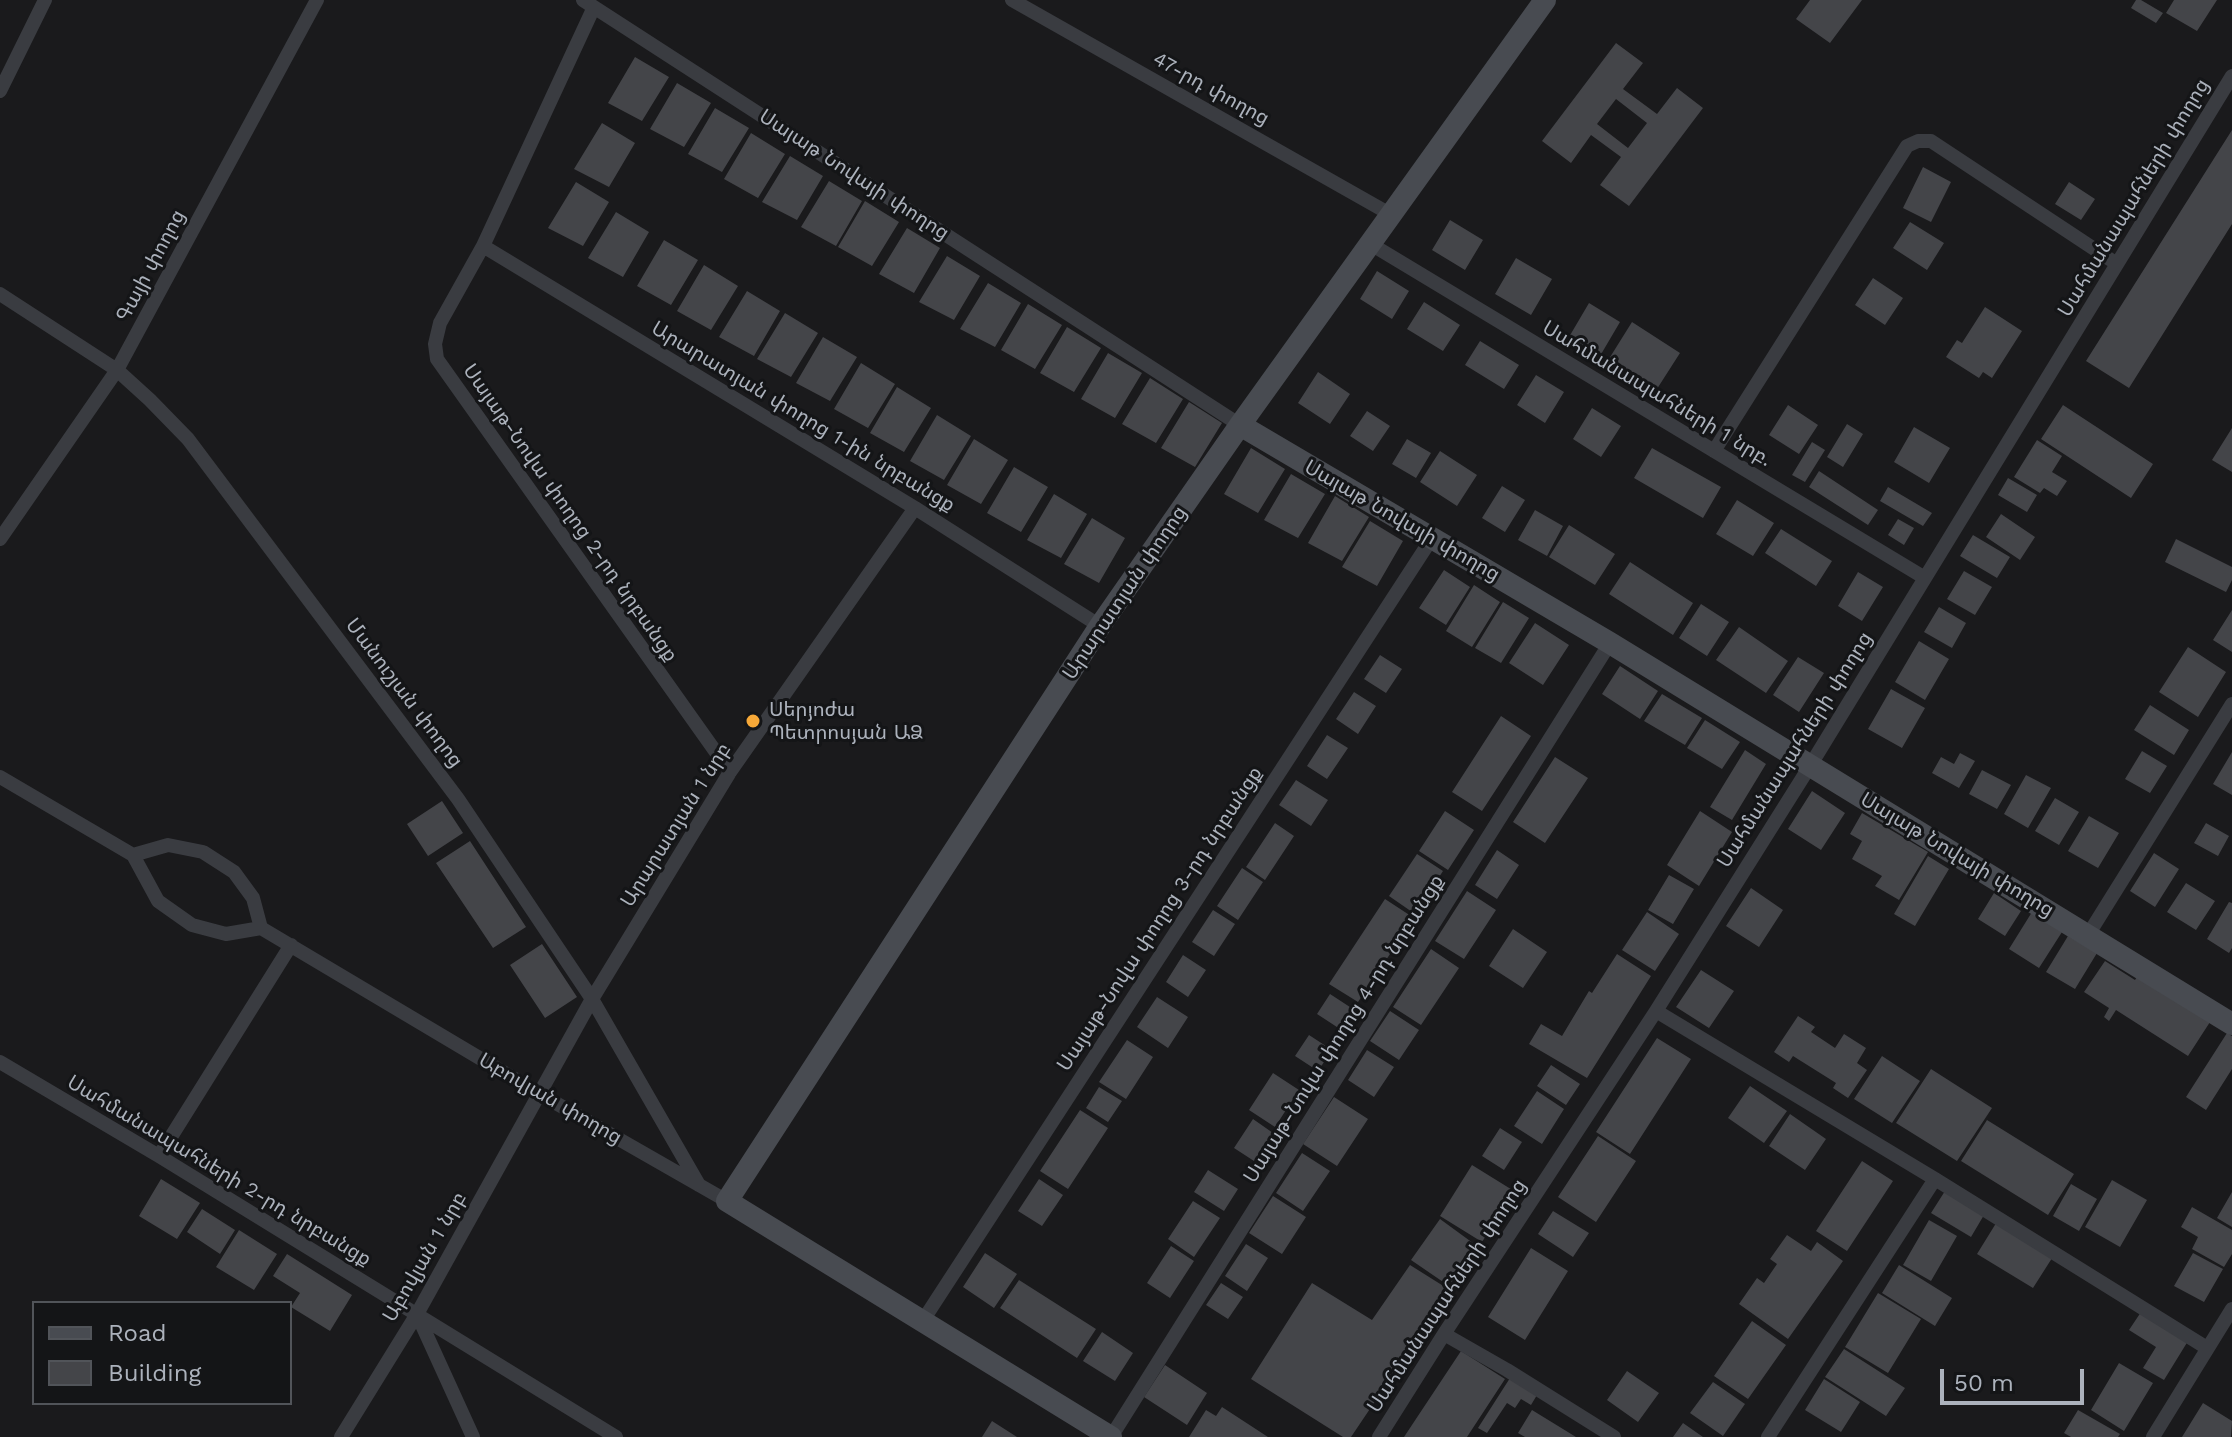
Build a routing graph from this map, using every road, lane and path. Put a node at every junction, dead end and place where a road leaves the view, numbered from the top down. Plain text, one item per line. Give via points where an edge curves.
1 (45, 0) edge
2 (317, 0) edge
3 (1012, 0) edge
4 (1542, 1) edge
5 (588, 3) edge
6 (2232, 76) edge
7 (0, 91) edge
8 (1390, 214) junction
9 (1369, 243) junction
10 (483, 246) junction
11 (2117, 264) junction
12 (0, 294) edge
13 (117, 370) junction
14 (1240, 425) junction
15 (1714, 451) junction
16 (915, 508) junction
17 (1432, 538) junction
18 (0, 539) edge
19 (1925, 578) junction
20 (1100, 626) junction
21 (1610, 643) junction
22 (2232, 704) edge
23 (1810, 766) junction
24 (730, 772) junction
25 (0, 777) edge
26 (133, 855) junction
27 (261, 928) junction
28 (2088, 935) junction
29 (291, 945) junction
30 (592, 999) junction
31 (1656, 1011) junction
32 (2232, 1024) edge
33 (0, 1062) edge
34 (540, 1094) junction
35 (159, 1156) junction
36 (1935, 1179) junction
37 (699, 1185) junction
38 (727, 1201) junction
39 (2232, 1309) edge
40 (417, 1314) junction
41 (922, 1322) junction
42 (1444, 1334) junction
43 (2207, 1348) junction
44 (341, 1437) edge
45 (473, 1437) edge
46 (616, 1437) edge
47 (1111, 1437) edge
48 (1379, 1437) edge
49 (1614, 1437) edge
50 (1768, 1437) edge
51 (2153, 1437) edge

1 - 7 street
2 - 13 street, Գայի փողոց
3 - 8 street, 47-րդ փողոց
4 - 8 main road, Արարատյան փողոց
5 - 10 street, Սայաթ-Նովա փողոց 2-րդ նրբանցք
5 - 14 street, Սայաթ Նովայի փողոց
6 - 11 street, Սահմանապահների փողոց
8 - 9 main road, Արարատյան փողոց
9 - 14 main road, Արարատյան փողոց
9 - 15 street, Սահմանապահների 1 նրբ.
10 - 16 street, Արարատյան փողոց 1-ին նրբանցք
10 - 24 street, Սայաթ-Նովա փողոց 2-րդ նրբանցք via 440,323 437,359
11 - 15 street via 1931,141 1907,146
11 - 19 street, Սահմանապահների փողոց
12 - 13 street, Մանուշյան փողոց
13 - 18 street, Գայի փողոց
13 - 30 street, Մանուշյան փողոց via 188,439 458,799
14 - 17 main road, Սայաթ Նովայի փողոց
14 - 20 main road, Արարատյան փողոց
15 - 19 street, Սահմանապահների 1 նրբ.
16 - 20 street, Արարատյան փողոց 1-ին նրբանցք
16 - 24 street, Արարատյան 1 նրբ
17 - 21 main road, Սայաթ Նովայի փողոց
17 - 41 street, Սայաթ-Նովա փողոց 3-րդ նրբանցք
19 - 23 street, Սահմանապահների փողոց
20 - 38 main road, Արարատյան փողոց
21 - 23 main road, Սայաթ Նովայի փողոց
21 - 47 street, Սայաթ-Նովա փողոց 4-րդ նրբանցք
22 - 28 street
23 - 28 main road, Սայաթ Նովայի փողոց
23 - 31 street, Սահմանապահների փողոց
24 - 30 street, Արարատյան 1 նրբ
25 - 26 street
26 - 27 street via 158,901 192,925 226,934
26 - 27 street via 168,845 203,852 234,872 253,898
27 - 29 street, Աբովյան փողոց
28 - 32 main road, Սայաթ Նովայի փողոց
29 - 34 street, Աբովյան փողոց
29 - 35 street
30 - 34 street, Արարատյան 1 նրբ
30 - 37 street, Մանուշյան փողոց
31 - 36 street
31 - 42 street, Սահմանապահների փողոց
33 - 35 street, Սահմանապահների 2-րդ նրբանցք
34 - 37 street, Աբովյան փողոց
34 - 40 street, Աբովյան 1 նրբ
35 - 40 street, Սահմանապահների 2-րդ նրբանցք
36 - 43 street
36 - 50 street
37 - 38 street, Աբովյան փողոց
38 - 41 main road, Աբովյան փողոց
39 - 43 street
40 - 44 street, Աբովյան 1 նրբ
40 - 45 street
40 - 46 street, Սահմանապահների 2-րդ նրբանցք
41 - 47 main road, Աբովյան փողոց
42 - 48 street, Սահմանապահների փողոց
42 - 49 street
43 - 51 street

